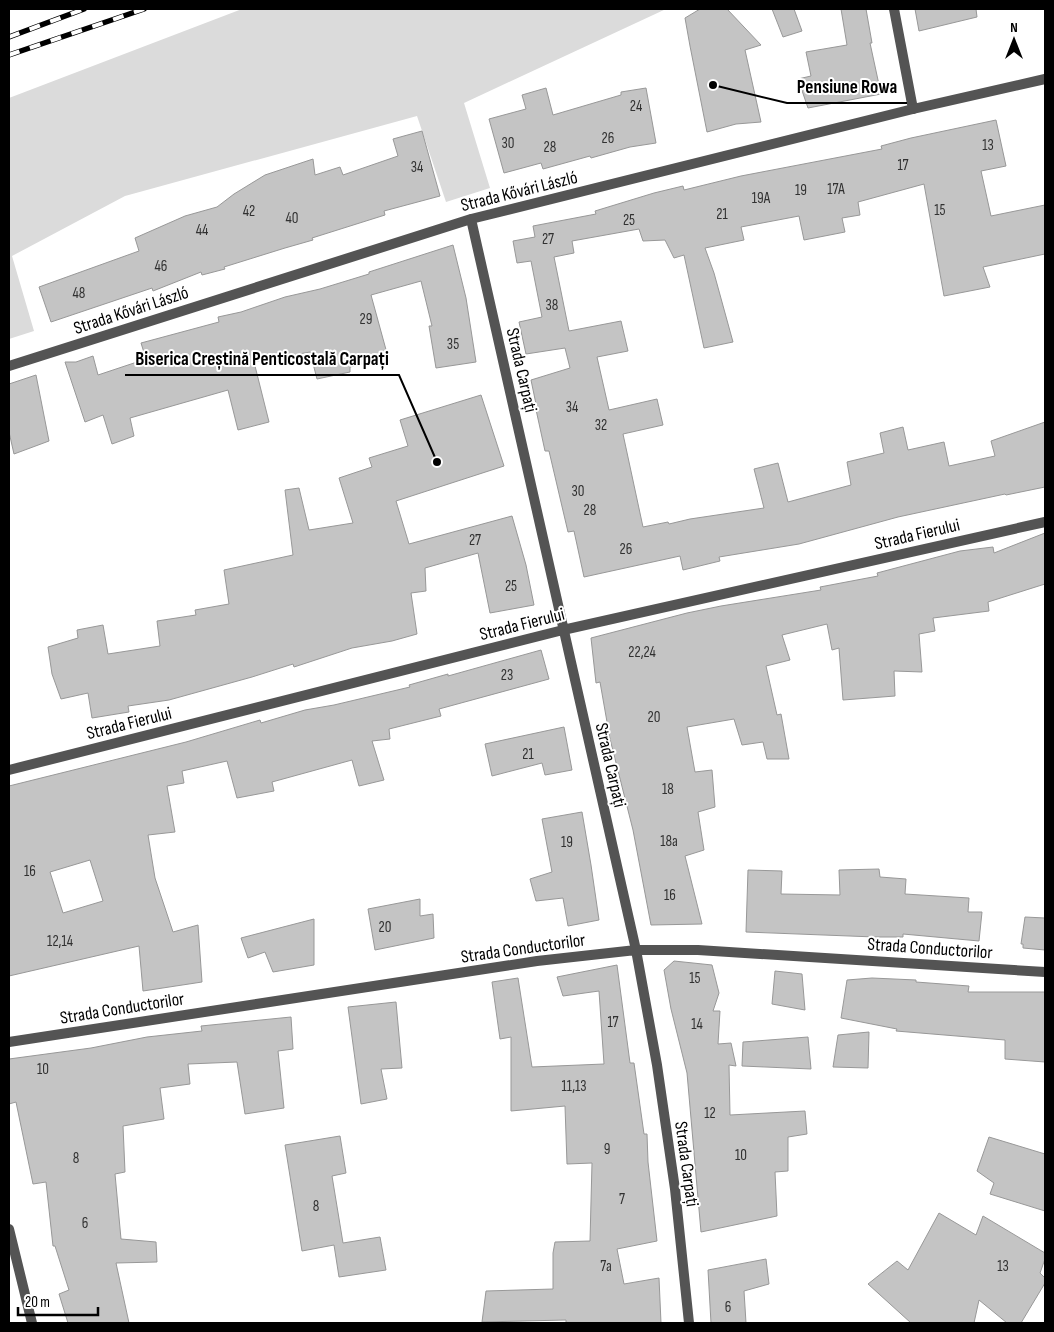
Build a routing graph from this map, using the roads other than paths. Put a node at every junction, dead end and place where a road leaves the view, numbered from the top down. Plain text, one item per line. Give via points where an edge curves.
1 (894, 9) edge
2 (1045, 79) edge
3 (913, 109) junction
4 (471, 219) junction
5 (9, 366) edge
6 (1045, 522) edge
7 (563, 630) junction
8 (9, 770) edge
9 (636, 950) junction
10 (1045, 972) edge
11 (9, 1042) edge
12 (9, 1228) edge
13 (32, 1323) edge
14 (688, 1323) edge

1 - 3 street
2 - 3 street, Strada Kővári László
3 - 4 street, Strada Kővári László
4 - 5 street, Strada Kővári László
4 - 7 street, Strada Carpați
6 - 7 street, Strada Fierului
7 - 8 street, Strada Fierului
7 - 9 street, Strada Carpați
9 - 10 street, Strada Conductorilor via 698,950
9 - 11 street, Strada Conductorilor via 537,960
9 - 14 street, Strada Carpați via 675,1188
12 - 13 street

